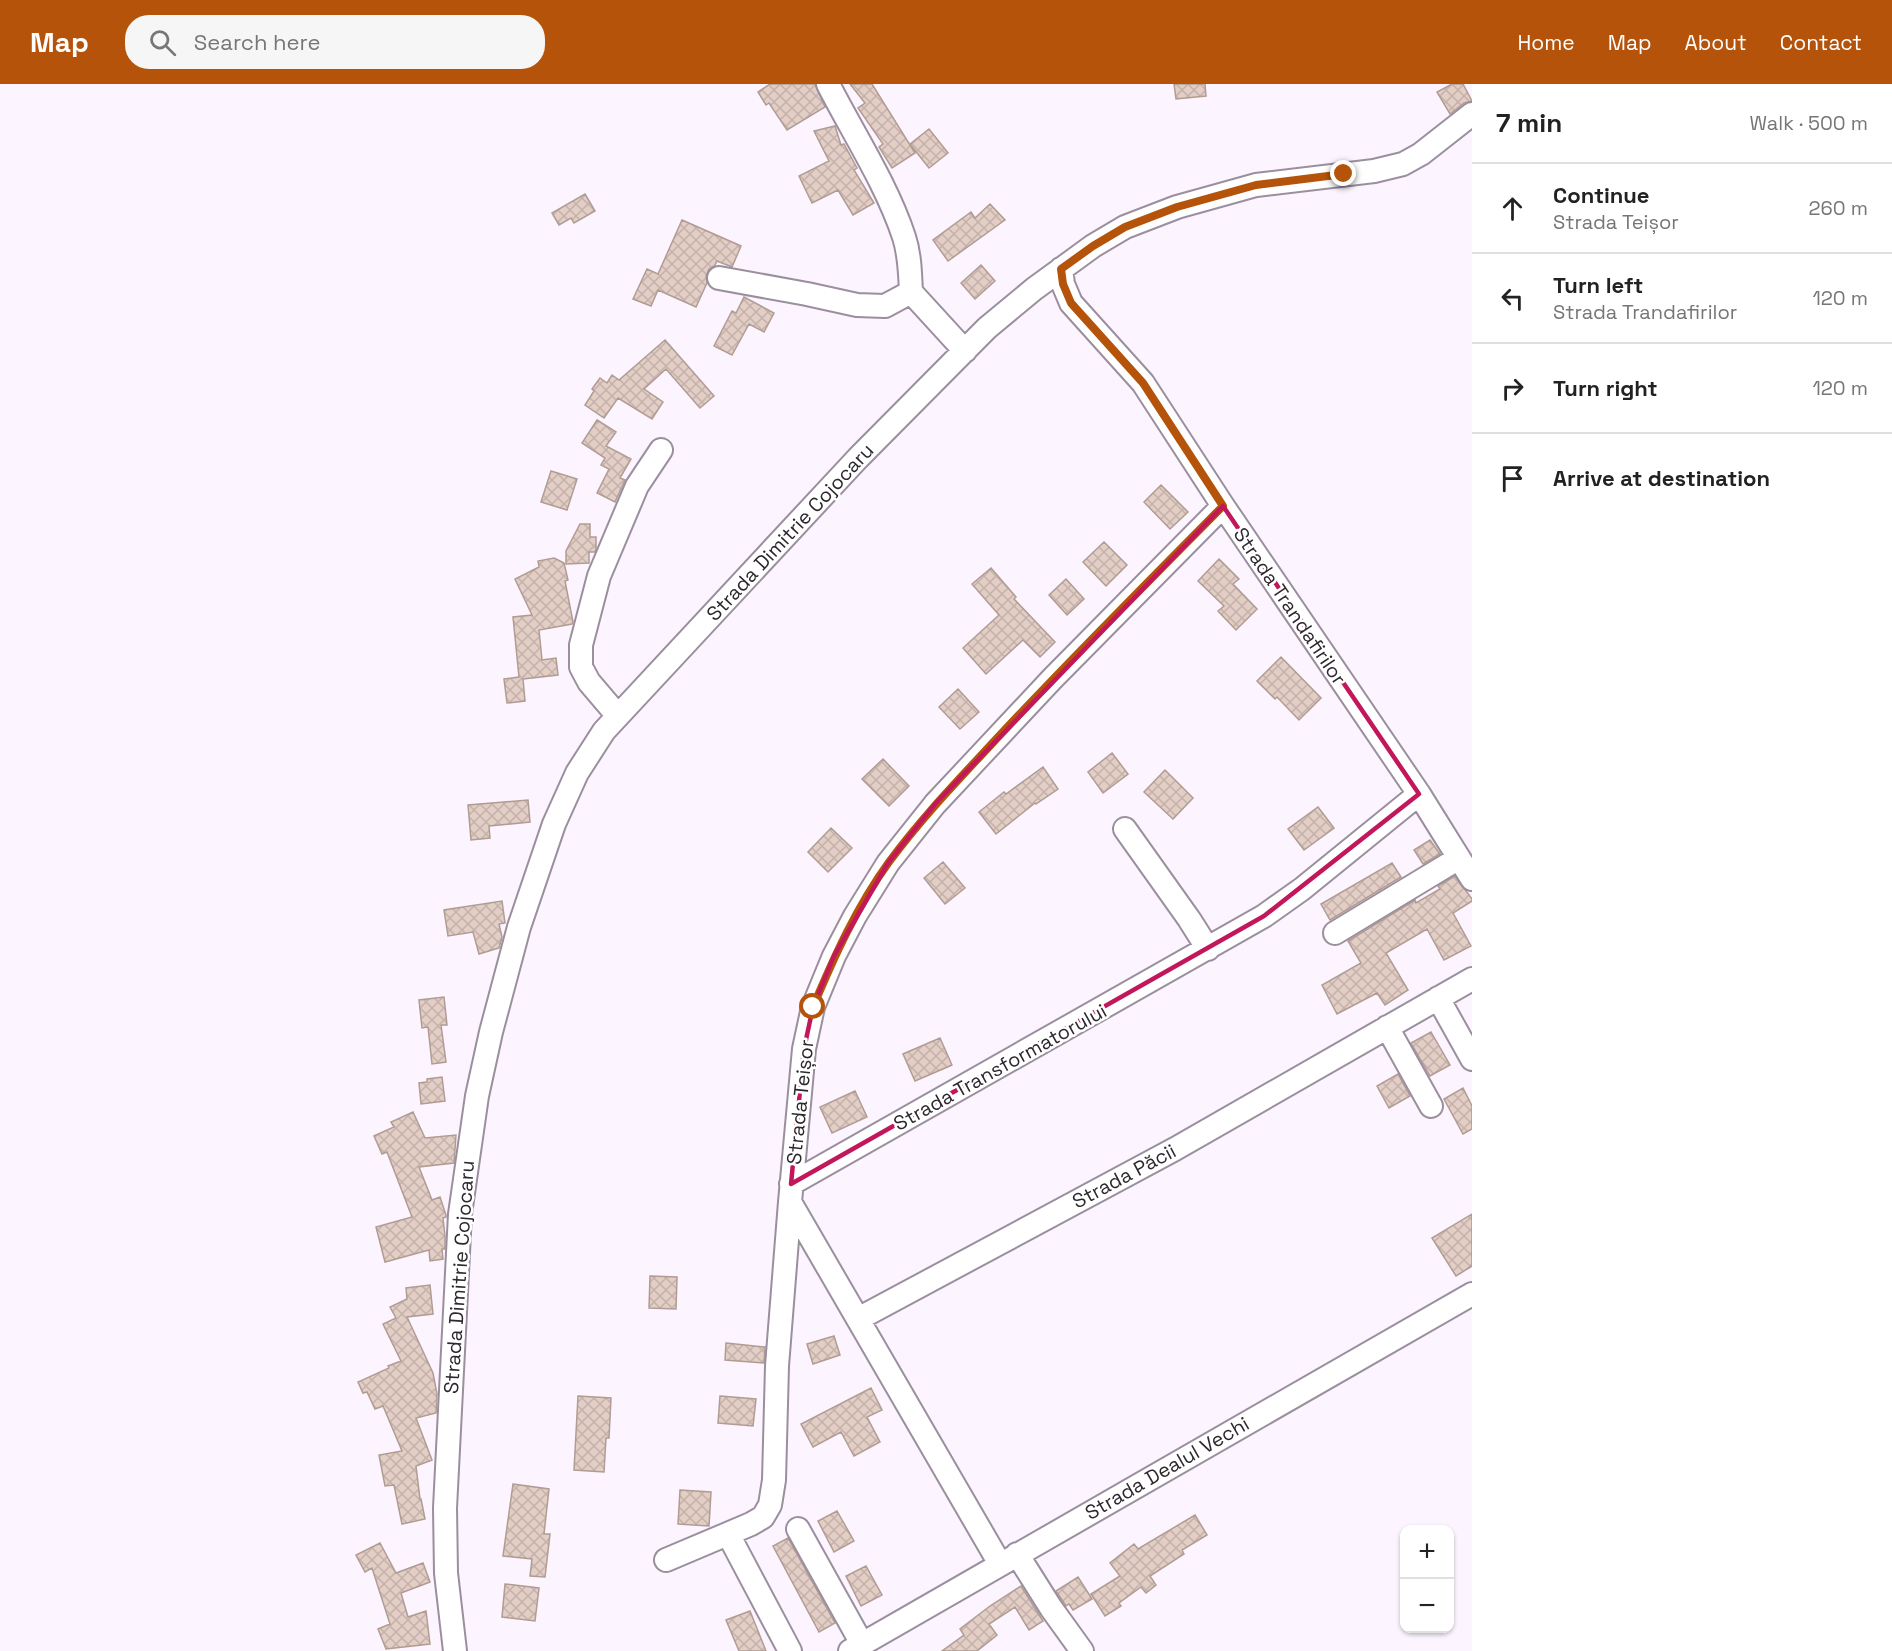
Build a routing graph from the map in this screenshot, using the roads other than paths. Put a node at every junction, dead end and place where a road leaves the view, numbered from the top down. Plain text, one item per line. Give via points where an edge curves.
1 (828, 84) edge
2 (1472, 114) edge
3 (1061, 269) junction
4 (719, 278) dead end
5 (1034, 289) junction
6 (911, 292) junction
7 (1071, 303) junction
8 (965, 351) junction
9 (661, 450) dead end
10 (1223, 506) junction
11 (618, 716) junction
12 (1419, 795) junction
13 (1125, 829) dead end
14 (1459, 858) junction
15 (1472, 879) edge
16 (1335, 933) dead end
17 (1208, 949) junction
18 (1472, 979) edge
19 (1438, 998) junction
20 (1387, 1027) junction
21 (1472, 1059) edge
22 (1431, 1106) dead end
23 (791, 1193) junction
24 (1472, 1294) edge
25 (858, 1319) junction
26 (798, 1529) dead end
27 (728, 1534) junction
28 (1009, 1559) junction
29 (666, 1560) dead end
30 (856, 1647) edge
31 (455, 1651) edge
32 (790, 1651) edge
33 (1082, 1651) edge

1 - 6 street via 888,197 904,238
2 - 3 street, Strada Dimitrie Cojocaru via 1403,164 1256,185 1177,207 1125,227
3 - 5 street, Strada Dimitrie Cojocaru
3 - 7 street, Strada Trandafirilor
4 - 6 street via 857,305 885,306
5 - 7 street, Strada Trandafirilor
5 - 8 street, Strada Dimitrie Cojocaru
6 - 8 street
7 - 10 street, Strada Trandafirilor via 1143,383
8 - 11 street, Strada Dimitrie Cojocaru via 858,458
9 - 11 street via 637,486 599,576 580,645 581,667 589,682
10 - 12 street, Strada Trandafirilor
10 - 23 street, Strada Teișor via 1053,678 936,804 888,863 855,915 813,1007 804,1049
11 - 31 street, Strada Dimitrie Cojocaru via 577,773 554,824 516,937 477,1096 460,1214 445,1508 446,1574
12 - 14 street, Strada Trandafirilor
12 - 17 street, Strada Transformatorului via 1302,889
13 - 17 street
14 - 15 street, Strada Trandafirilor
14 - 16 street
17 - 23 street, Strada Transformatorului
18 - 19 street, Strada Păcii
19 - 20 street, Strada Păcii
19 - 21 street
20 - 22 street
20 - 25 street, Strada Păcii via 1175,1149
23 - 25 street
23 - 27 street, Strada Teișor via 770,1505 763,1517
24 - 28 street, Strada Dealul Vechi
25 - 28 street
26 - 30 street, Strada Dealul Vechi
27 - 29 street, Strada Teișor
27 - 32 street
28 - 30 street, Strada Dealul Vechi
28 - 33 street

